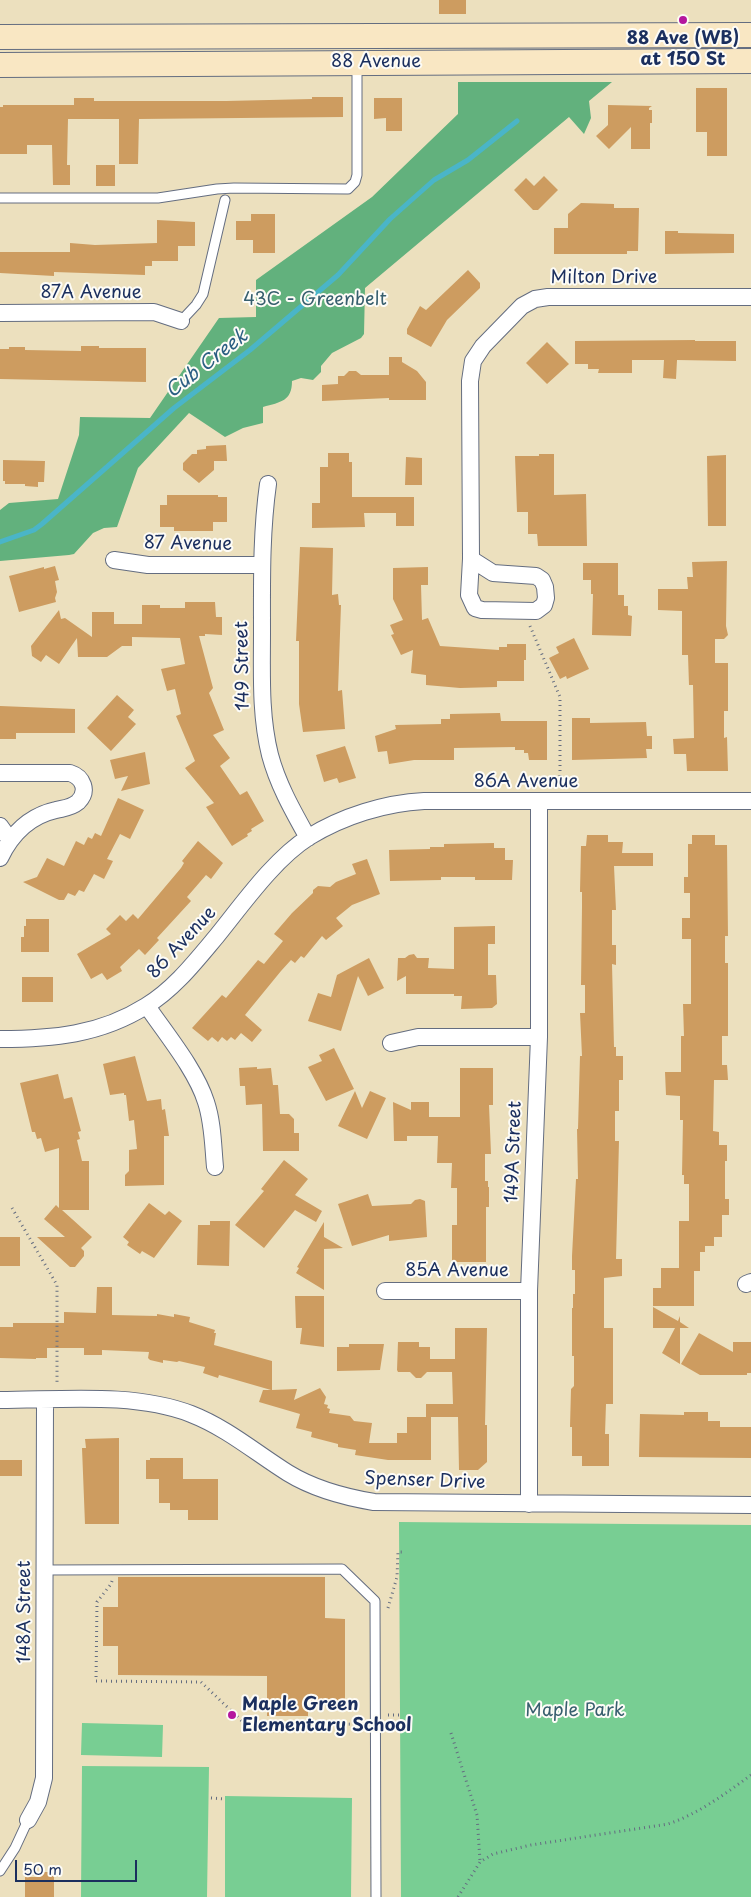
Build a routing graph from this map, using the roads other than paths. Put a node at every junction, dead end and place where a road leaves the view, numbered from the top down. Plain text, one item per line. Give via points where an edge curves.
1 (751, 35) edge
2 (0, 37) edge
3 (751, 61) edge
4 (357, 62) junction
5 (0, 65) edge
6 (0, 198) edge
7 (225, 200) dead end
8 (751, 297) edge
9 (0, 313) edge
10 (181, 320) joint
11 (268, 484) dead end
12 (471, 559) junction
13 (114, 560) dead end
14 (262, 565) junction
15 (0, 773) edge
16 (751, 801) edge
17 (539, 802) junction
18 (0, 826) edge
19 (308, 838) junction
20 (10, 840) junction
21 (0, 858) edge
22 (148, 1006) junction
23 (539, 1037) junction
24 (0, 1039) edge
25 (392, 1043) dead end
26 (216, 1167) dead end
27 (529, 1290) junction
28 (385, 1291) dead end
29 (0, 1400) edge
30 (45, 1400) junction
31 (528, 1504) junction
32 (751, 1505) edge
33 (45, 1570) junction
34 (28, 1820) joint
35 (0, 1871) edge
36 (376, 1897) edge

1 - 2 main road, 88 Avenue
3 - 4 main road, 88 Avenue
4 - 5 main road, 88 Avenue
4 - 6 lane via 357,176 348,189 234,188 158,198
7 - 10 lane via 203,294
8 - 12 street, Milton Drive via 548,297 529,302 516,312 479,350 472,368
9 - 10 street, 87A Avenue via 154,312
11 - 14 street, 149 Street
12 - 12 street, Milton Drive via 469,595 475,608 536,611 544,605 546,591 540,578 493,573
13 - 14 street, 87 Avenue via 148,565
14 - 19 street, 149 Street via 262,704 265,729 275,773
15 - 20 street via 70,773 78,775 83,783 79,802 39,815
16 - 17 street, 86A Avenue
17 - 19 street, 86A Avenue via 407,802 364,813
17 - 23 street, 149A Street
18 - 20 street
19 - 22 street, 86 Avenue via 271,872 188,970
20 - 21 street
22 - 24 street, 86 Avenue via 77,1034
22 - 26 street via 202,1092 210,1118
23 - 25 street via 418,1037
23 - 27 street, 149A Street
27 - 28 street, 85A Avenue
27 - 31 street, 149A Street
29 - 30 street, Spenser Drive
30 - 31 street, Spenser Drive via 135,1401 176,1409 218,1427 306,1483 354,1498 384,1503
30 - 33 street, 148A Street
31 - 32 street, Spenser Drive
33 - 34 street, 148A Street via 44,1778 38,1802
33 - 36 lane via 342,1569 375,1601
34 - 35 lane

